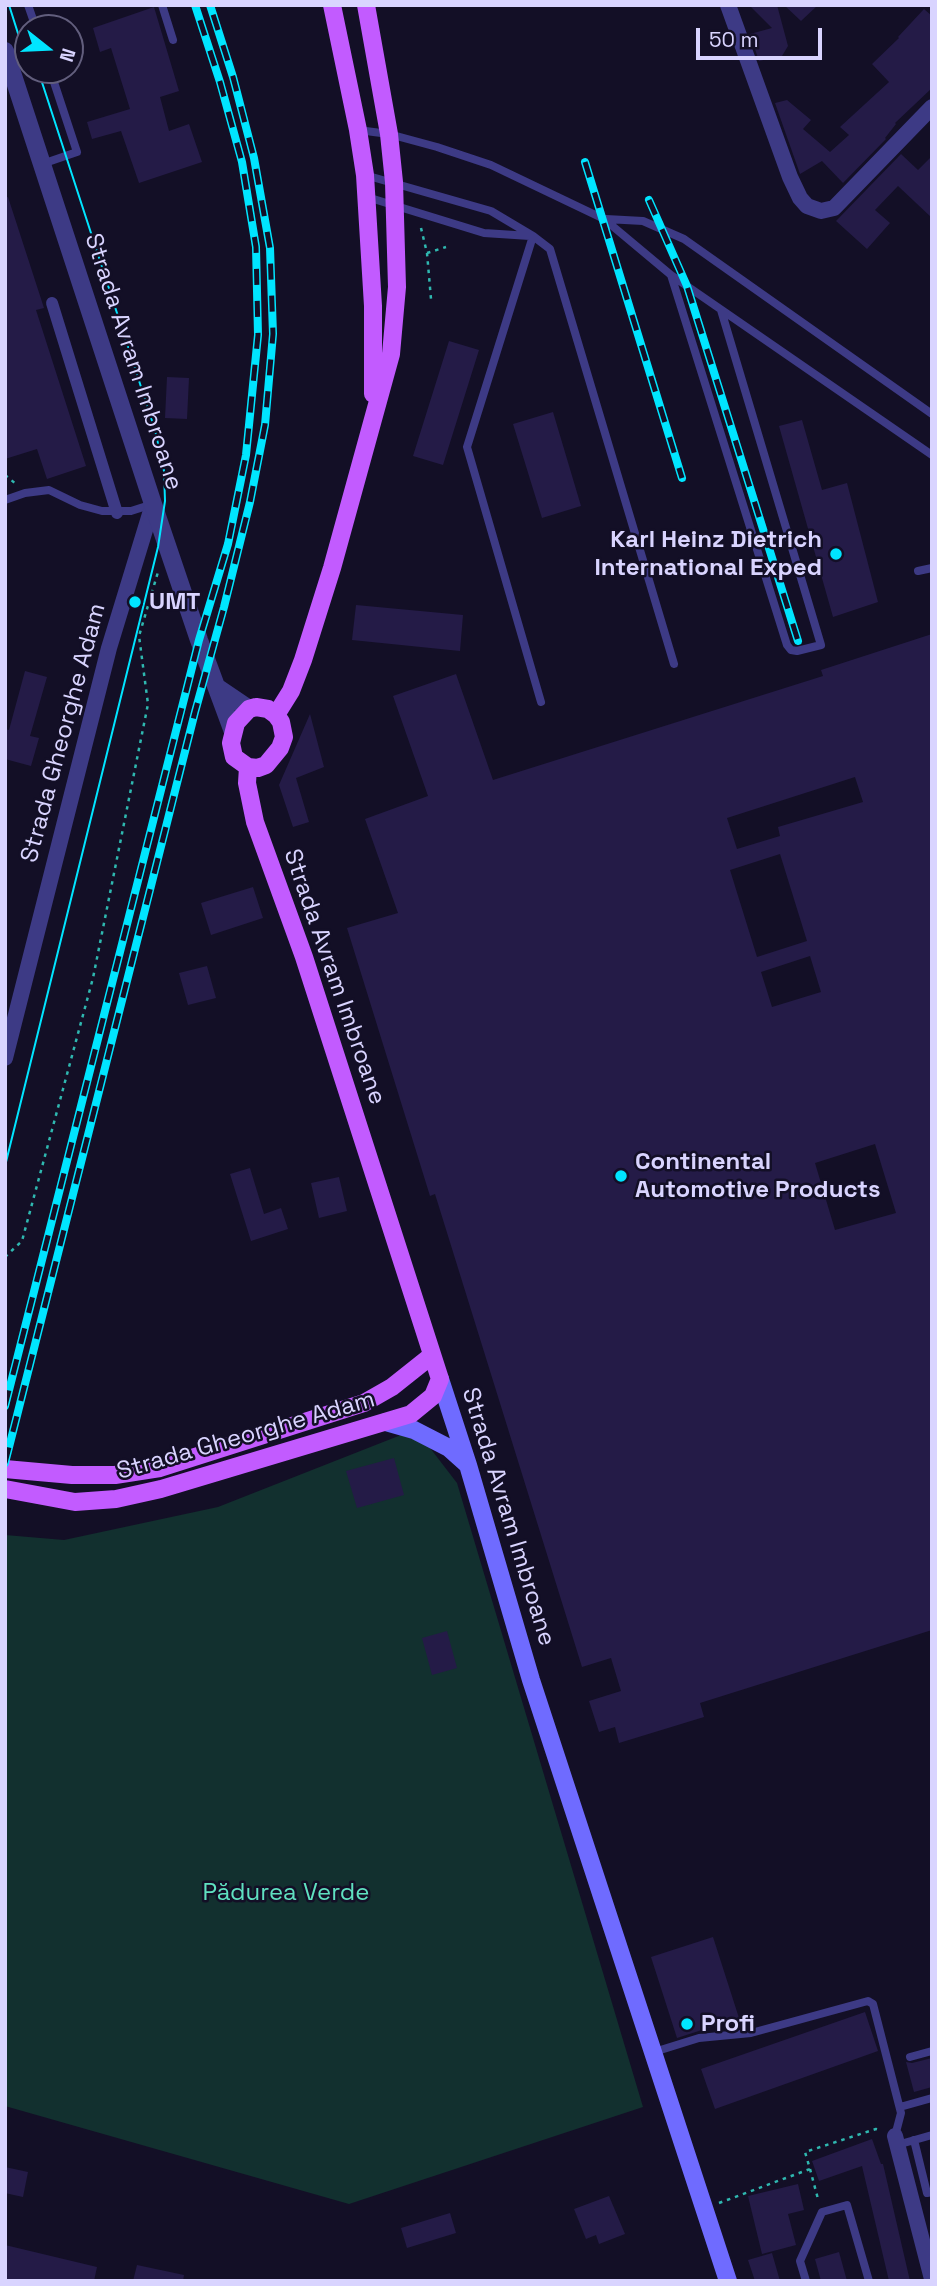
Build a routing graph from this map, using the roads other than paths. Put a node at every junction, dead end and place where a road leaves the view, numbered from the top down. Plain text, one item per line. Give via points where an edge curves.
1 (162, 5) edge
2 (332, 5) edge
3 (366, 5) edge
4 (728, 5) edge
5 (173, 40) dead end
6 (5, 51) edge
7 (55, 84) edge
8 (932, 107) edge
9 (358, 130) junction
10 (389, 134) junction
11 (42, 164) junction
12 (365, 175) junction
13 (394, 182) junction
14 (367, 197) junction
15 (395, 205) junction
16 (604, 219) junction
17 (533, 236) junction
18 (671, 275) junction
19 (52, 303) dead end
20 (721, 310) junction
21 (932, 414) edge
22 (373, 416) junction
23 (932, 455) edge
24 (5, 499) edge
25 (153, 504) junction
26 (117, 513) junction
27 (932, 568) edge
28 (918, 571) dead end
29 (674, 664) dead end
30 (218, 688) junction
31 (541, 702) dead end
32 (249, 709) junction
33 (276, 715) junction
34 (233, 732) junction
35 (248, 767) junction
36 (5, 1058) edge
37 (431, 1356) junction
38 (440, 1379) junction
39 (386, 1422) junction
40 (468, 1465) junction
41 (5, 1469) edge
42 (5, 1489) edge
43 (932, 2050) edge
44 (654, 2052) junction
45 (910, 2057) dead end
46 (932, 2098) edge
47 (900, 2107) junction
48 (932, 2135) edge
49 (914, 2140) junction
50 (896, 2141) junction
51 (932, 2192) edge
52 (932, 2278) edge
53 (728, 2281) edge
54 (806, 2281) edge
55 (869, 2281) edge

1 - 5 lane
2 - 9 main road
3 - 10 main road
4 - 8 street via 790,177 807,206 821,211 834,208
6 - 11 street, Strada Avram Imbroane
7 - 11 lane via 77,152
9 - 10 lane
9 - 12 main road
10 - 13 main road
10 - 16 lane via 491,165
11 - 25 street, Strada Avram Imbroane
12 - 13 lane
12 - 14 main road
13 - 15 main road
13 - 17 lane via 491,211
14 - 15 lane
14 - 22 main road
15 - 17 lane via 484,233
15 - 22 main road via 397,287 391,354
16 - 18 lane
16 - 21 lane via 643,221 684,239
17 - 29 lane via 550,249
17 - 31 lane via 467,447
18 - 20 lane
18 - 20 lane via 787,645 797,651 821,645
19 - 26 street
20 - 23 lane
22 - 33 main road via 303,660
24 - 26 lane via 49,490 92,510
25 - 26 lane
25 - 30 street, Strada Avram Imbroane
25 - 36 street, Strada Gheorghe Adam via 109,648
27 - 28 lane
30 - 32 street
30 - 34 street, Strada Avram Imbroane
32 - 33 main road via 263,707
32 - 34 main road
33 - 35 main road via 283,730 281,748 266,765
34 - 35 main road via 234,757
35 - 37 main road, Strada Avram Imbroane via 255,822 304,957
37 - 38 main road, Strada Avram Imbroane
37 - 41 main road, Strada Gheorghe Adam via 364,1403 160,1468 115,1475
38 - 39 main road, Strada Gheorghe Adam via 433,1396 411,1414
38 - 40 main road, Strada Avram Imbroane
39 - 40 main road via 449,1448
39 - 42 main road, Strada Gheorghe Adam via 117,1499 75,1502
40 - 44 main road, Strada Avram Imbroane via 531,1680
43 - 45 lane
44 - 47 lane via 699,2038 751,2033 867,2001 873,2004
44 - 53 main road, Strada Avram Imbroane
46 - 47 lane
47 - 50 lane
48 - 49 lane
49 - 50 lane
49 - 51 lane via 927,2193
50 - 52 street
54 - 55 lane via 800,2261 822,2212 847,2204

